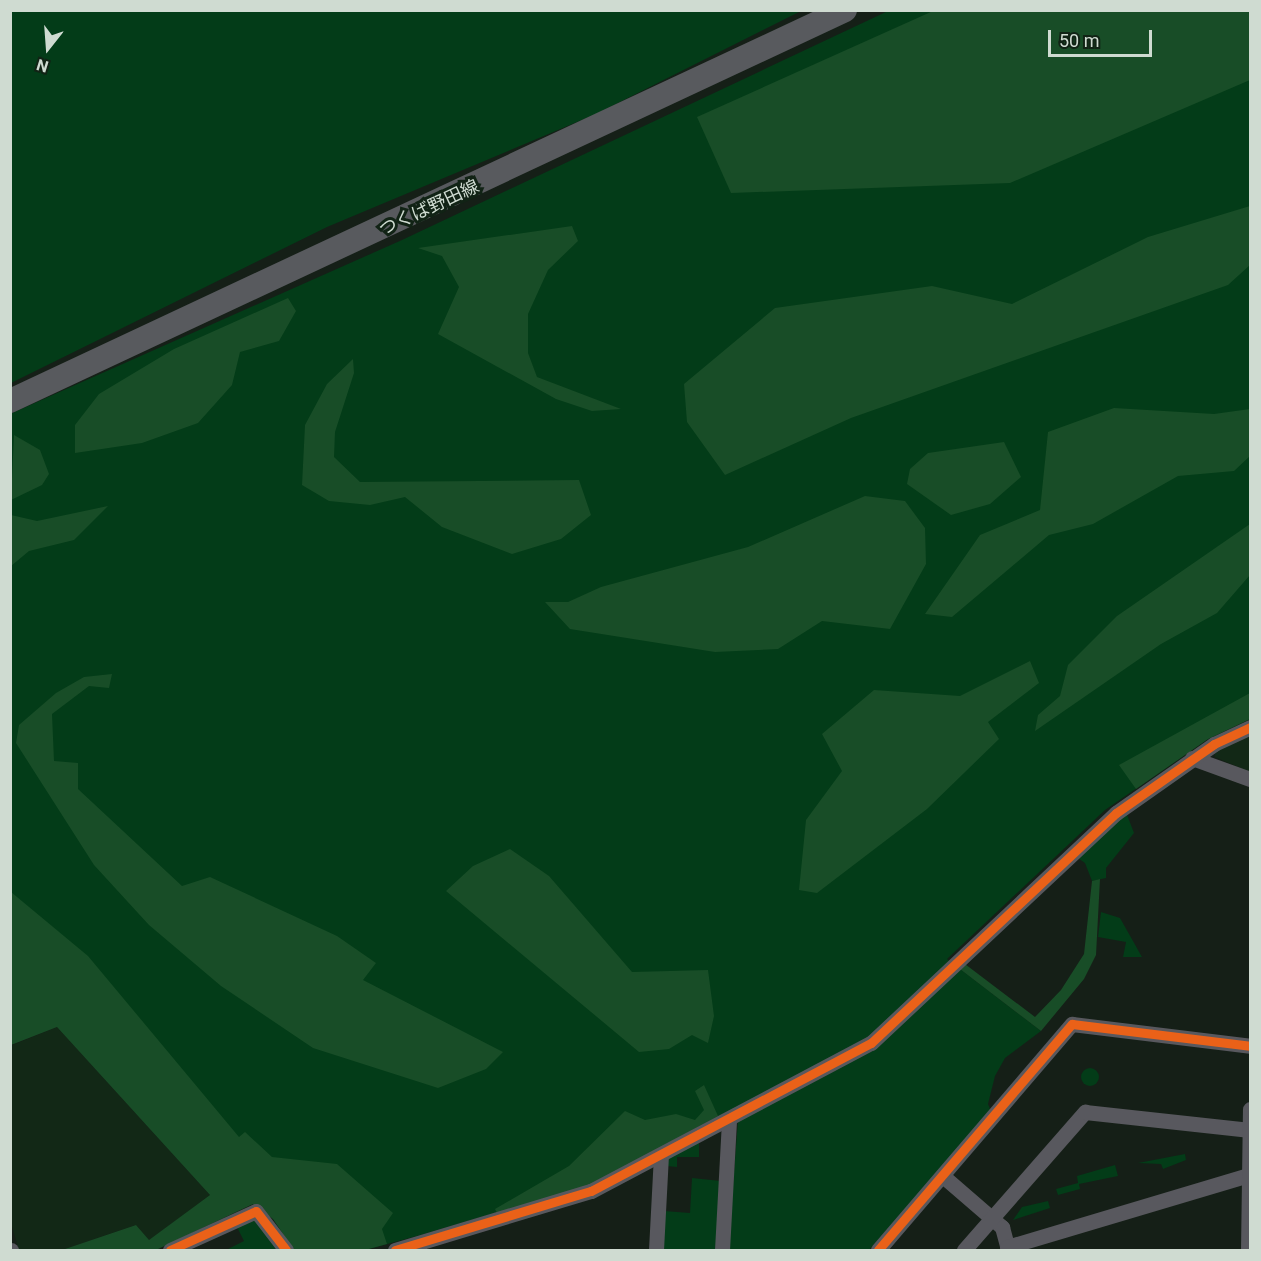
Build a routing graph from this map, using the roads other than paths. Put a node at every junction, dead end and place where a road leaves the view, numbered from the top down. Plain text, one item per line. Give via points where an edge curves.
1 (845, 10) edge
2 (10, 401) edge
3 (1251, 727) edge
4 (1192, 758) junction
5 (1251, 779) edge
6 (1251, 1046) edge
7 (1251, 1109) edge
8 (729, 1120) junction
9 (1249, 1130) edge
10 (661, 1155) junction
11 (1249, 1175) junction
12 (944, 1177) junction
13 (991, 1218) junction
14 (1008, 1249) edge
15 (397, 1250) edge
16 (171, 1251) edge
17 (286, 1251) edge
18 (656, 1251) edge
19 (722, 1251) edge
20 (878, 1251) edge
21 (964, 1251) edge
22 (1248, 1251) edge

1 - 2 main road, つくば野田線
3 - 4 street
4 - 5 street
4 - 8 street via 1062,860 871,1043
6 - 12 street via 1072,1024
7 - 9 street
8 - 10 street
8 - 19 street
9 - 11 street
9 - 13 street via 1085,1112
10 - 15 street via 591,1191
10 - 18 street
11 - 14 street
11 - 22 street
12 - 13 street
12 - 20 street
13 - 14 street via 1002,1227
13 - 21 street
16 - 17 street via 256,1211

